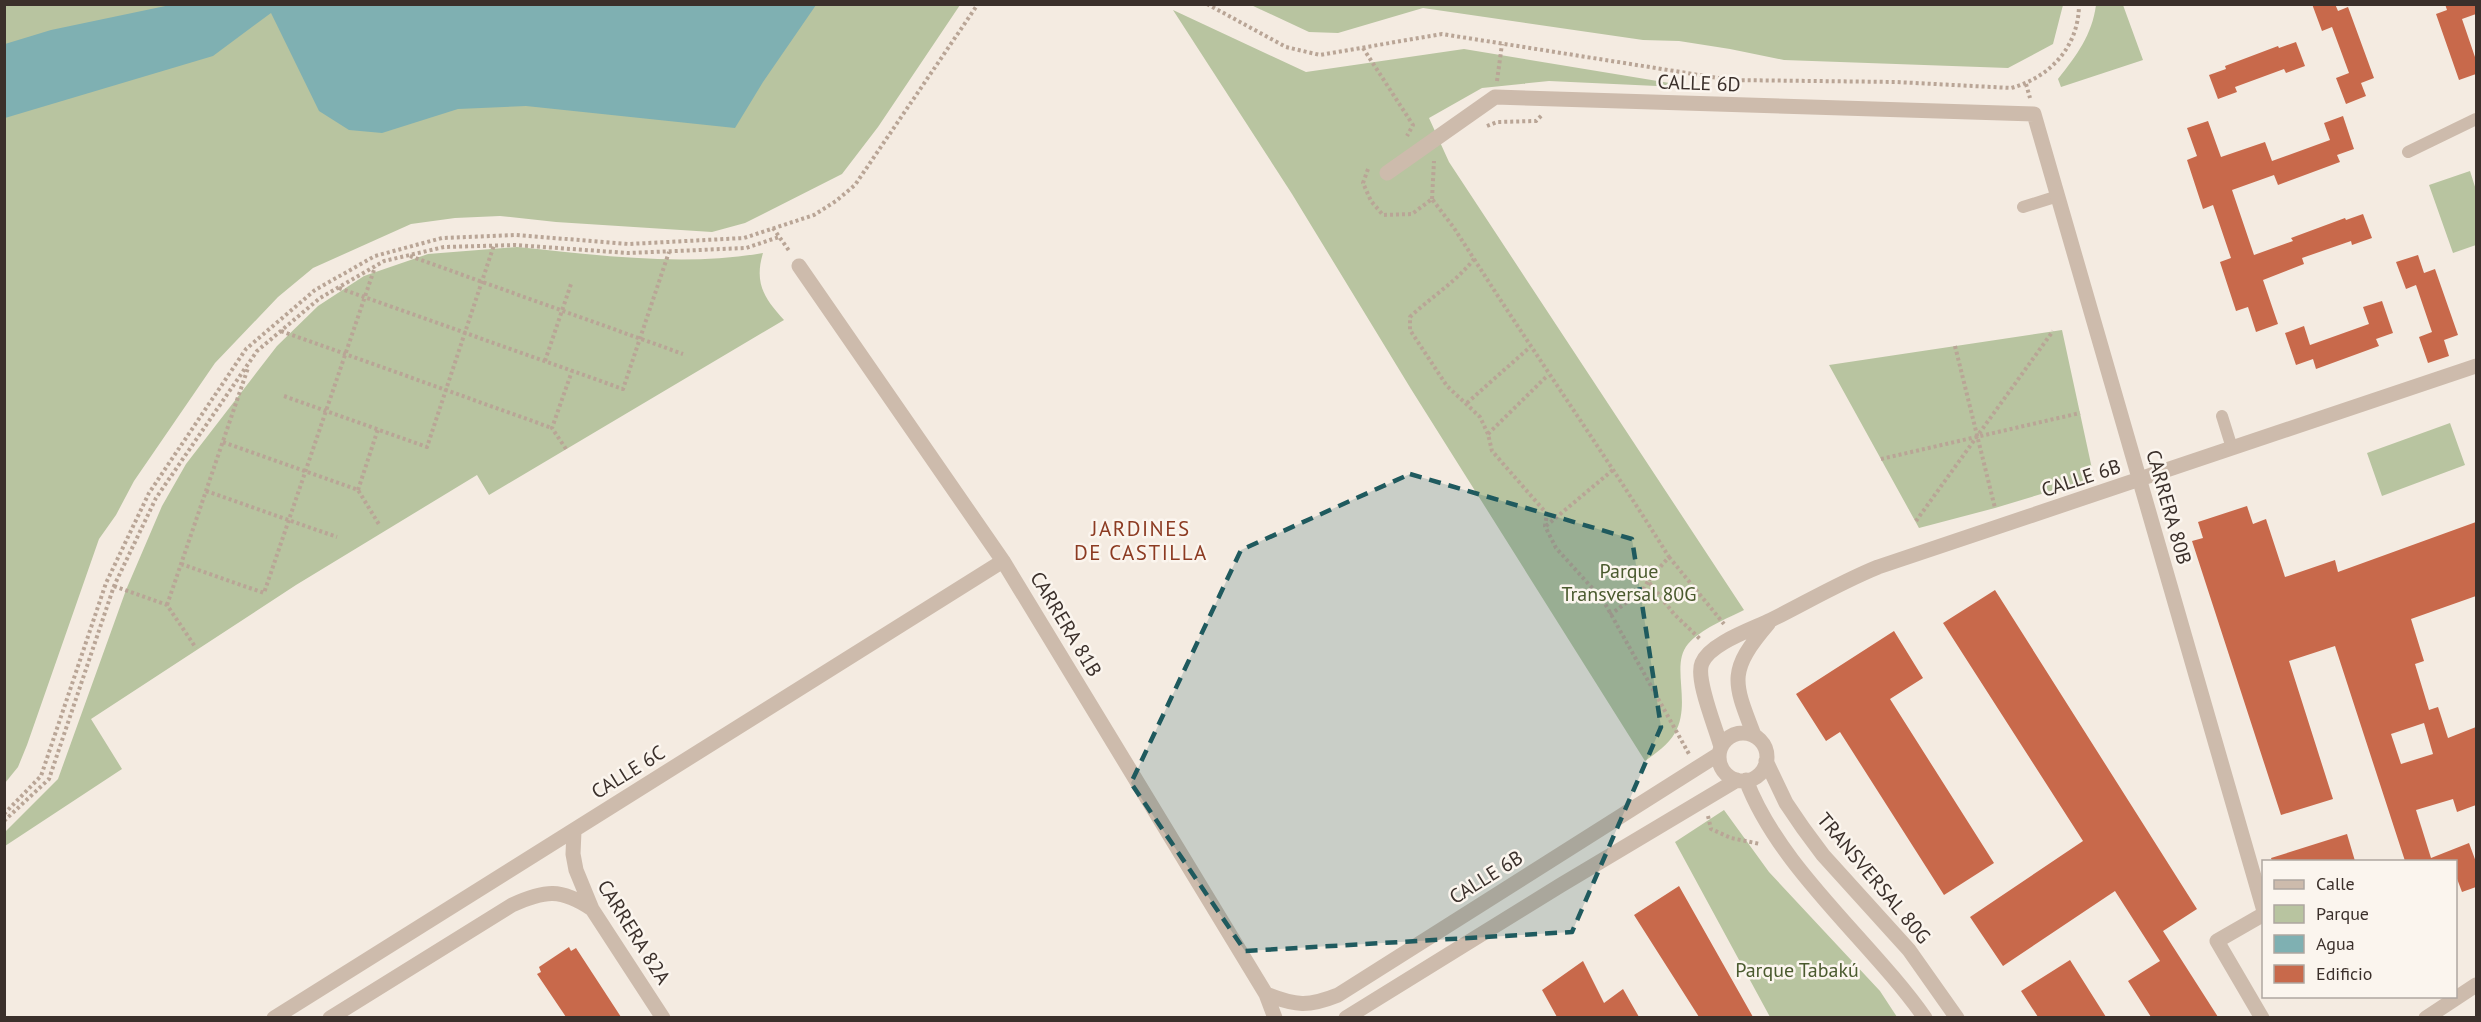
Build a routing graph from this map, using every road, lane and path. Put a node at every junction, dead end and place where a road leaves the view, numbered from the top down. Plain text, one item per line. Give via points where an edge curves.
1 (978, 4) edge
2 (1207, 4) edge
3 (2079, 4) edge
4 (1502, 44) junction
5 (1363, 48) junction
6 (1495, 97) junction
7 (1555, 99) junction
8 (2034, 114) joint
9 (2476, 119) edge
10 (1477, 131) dead end
11 (1406, 138) dead end
12 (2408, 152) dead end
13 (1434, 158) dead end
14 (1370, 166) dead end
15 (1387, 172) dead end
16 (2058, 196) junction
17 (1432, 199) junction
18 (2023, 207) dead end
19 (773, 228) junction
20 (779, 237) junction
21 (494, 245) junction
22 (669, 252) junction
23 (409, 255) junction
24 (1474, 259) junction
25 (375, 266) junction
26 (799, 266) joint
27 (483, 281) junction
28 (571, 284) dead end
29 (338, 287) junction
30 (365, 297) junction
31 (562, 310) junction
32 (281, 331) junction
33 (2053, 331) dead end
34 (465, 333) junction
35 (640, 338) junction
36 (1955, 346) dead end
37 (1530, 347) junction
38 (346, 354) junction
39 (683, 354) dead end
40 (545, 361) junction
41 (250, 362) junction
42 (2476, 366) edge
43 (572, 371) junction
44 (1548, 375) junction
45 (446, 390) junction
46 (284, 396) dead end
47 (1467, 403) junction
48 (326, 411) junction
49 (2080, 412) dead end
50 (2222, 416) dead end
51 (552, 428) junction
52 (378, 429) junction
53 (1488, 434) junction
54 (1977, 436) junction
55 (223, 442) junction
56 (2232, 448) junction
57 (566, 449) dead end
58 (1881, 459) dead end
59 (1614, 469) junction
60 (306, 472) junction
61 (2139, 481) junction
62 (358, 490) junction
63 (206, 491) junction
64 (1995, 508) dead end
65 (289, 520) junction
66 (1916, 521) dead end
67 (380, 526) dead end
68 (1545, 526) junction
69 (337, 537) dead end
70 (1669, 557) junction
71 (1003, 561) junction
72 (181, 564) junction
73 (1648, 581) junction
74 (114, 586) junction
75 (167, 605) junction
76 (1610, 615) junction
77 (1772, 620) junction
78 (1735, 637) junction
79 (196, 648) dead end
80 (1712, 651) junction
81 (1754, 735) junction
82 (1720, 750) junction
83 (1766, 761) junction
84 (1697, 768) junction
85 (1742, 780) junction
86 (1711, 795) junction
87 (4, 814) edge
88 (4, 821) edge
89 (574, 831) junction
90 (1784, 849) junction
91 (2262, 906) edge
92 (592, 909) junction
93 (2262, 914) edge
94 (2475, 988) edge
95 (1266, 994) junction
96 (274, 1017) edge
97 (330, 1017) edge
98 (663, 1017) edge
99 (1275, 1017) edge
100 (1346, 1017) edge
101 (1925, 1017) edge
102 (1957, 1017) edge
103 (2262, 1017) edge
104 (2426, 1017) edge

1 - 19 path via 855,185 814,215
2 - 5 path via 1286,47 1320,55
3 - 4 path via 2079,20 2071,45 2060,60 2026,84 2012,88 1731,80
4 - 5 path via 1442,34
4 - 6 path
5 - 11 path via 1413,125
6 - 7 street, CALLE 6D
6 - 15 street
7 - 8 street, CALLE 6D
7 - 10 path via 1536,121 1497,122
8 - 16 street, CARRERA 80B
9 - 12 lane
13 - 17 path
14 - 17 path via 1363,183 1383,215 1412,214
16 - 18 lane
16 - 61 street, CARRERA 80B
17 - 24 path
19 - 20 path
19 - 87 path via 744,238 628,243 516,235 442,238 375,255 315,290 246,349 149,493 105,583 41,776
20 - 22 path via 746,248
20 - 26 path
21 - 22 path
21 - 23 path via 444,247
21 - 27 path
22 - 35 path
23 - 25 path
23 - 27 path
24 - 37 path
24 - 47 path via 1460,277 1410,317 1410,330 1447,386
25 - 29 path
25 - 30 path
26 - 71 street, CARRERA 81B
27 - 31 path
27 - 34 path
28 - 31 path
29 - 30 path
29 - 32 path
30 - 34 path
30 - 38 path
31 - 35 path
31 - 40 path
32 - 38 path
32 - 41 path
33 - 54 path
34 - 40 path
34 - 45 path
35 - 39 path
35 - 43 path via 622,389
36 - 54 path
37 - 44 path
37 - 47 path
38 - 45 path
38 - 48 path
40 - 43 path
41 - 55 path
41 - 74 path via 156,498
42 - 56 street, CALLE 6B
43 - 51 path
44 - 53 path
44 - 59 path
45 - 51 path
45 - 52 path via 427,447
46 - 48 path
47 - 53 path
48 - 52 path
48 - 60 path
49 - 54 path
50 - 56 lane
51 - 57 path
52 - 62 path
53 - 68 path via 1492,451 1547,514
54 - 58 path
54 - 64 path
54 - 66 path
55 - 60 path
55 - 63 path
56 - 61 street, CALLE 6B
59 - 68 path
59 - 70 path
60 - 62 path
60 - 65 path
61 - 77 street, CALLE 6B via 1878,567
61 - 91 street, CARRERA 80B
62 - 67 path
63 - 65 path
63 - 72 path
65 - 69 path
65 - 72 path via 264,593
68 - 76 path via 1556,548 1603,600
70 - 73 path
70 - 78 path
71 - 89 street, CALLE 6C
71 - 95 street, CARRERA 81B
72 - 75 path
73 - 76 path via 1643,590
73 - 80 path via 1674,614
74 - 75 path
74 - 88 path via 49,779
75 - 79 path
76 - 84 path
77 - 78 street
77 - 81 street via 1738,667 1741,702
78 - 80 street
80 - 82 street via 1702,662 1700,675
81 - 82 street via 1731,735
81 - 83 street via 1762,742
82 - 84 street, CALLE 6B
82 - 85 street via 1723,770 1729,777
83 - 85 street via 1755,777
83 - 102 street, TRANSVERSAL 80G via 1786,803 1823,855 1909,951
84 - 95 street, CALLE 6B via 1338,995 1307,1005
85 - 86 street
85 - 90 street
86 - 90 path via 1707,814 1711,829 1731,838
86 - 100 street
89 - 92 street, CARRERA 82A via 576,870
89 - 96 street, CALLE 6C
90 - 101 street
92 - 97 street via 564,894 549,892 512,904
92 - 98 street, CARRERA 82A
93 - 103 street, CARRERA 80B via 2217,941
94 - 104 street
95 - 99 street, CARRERA 81B

